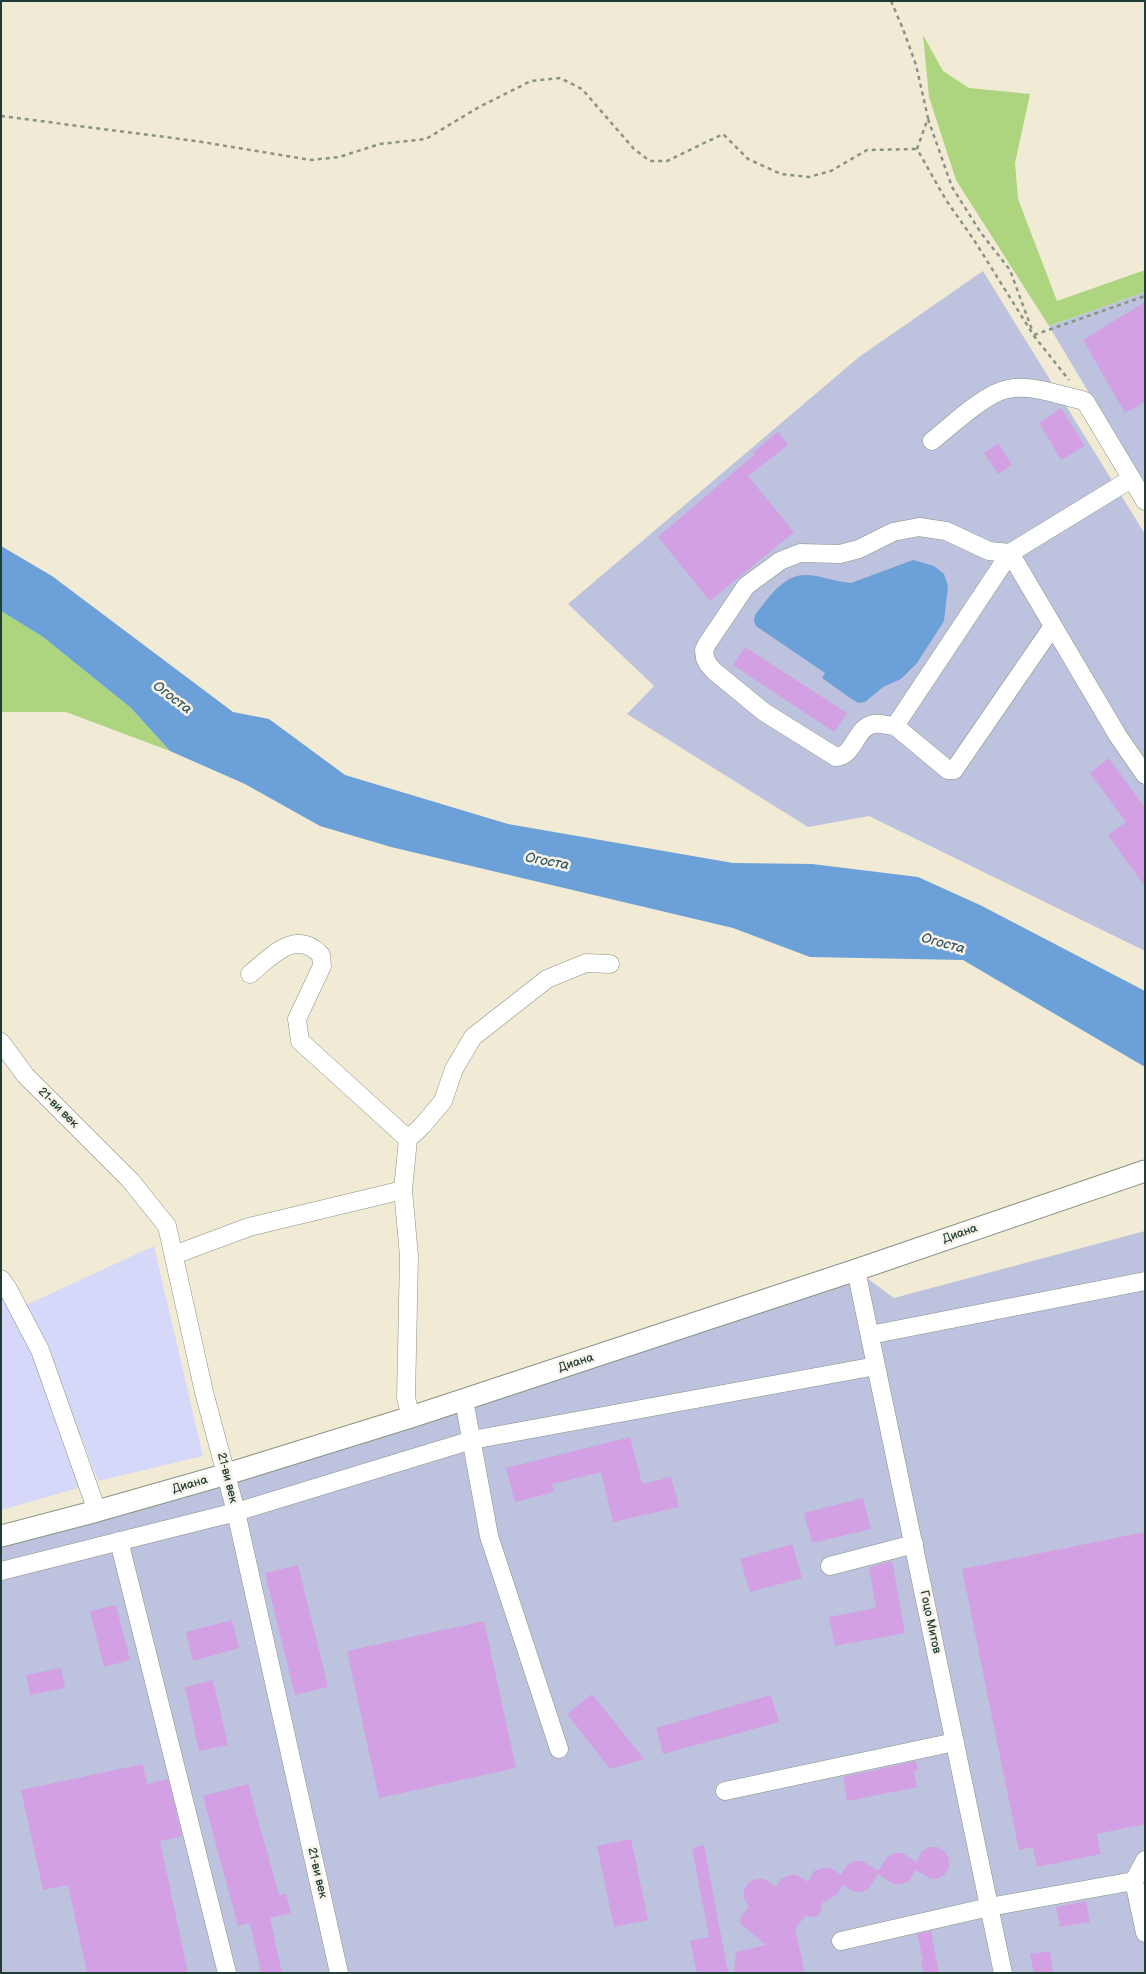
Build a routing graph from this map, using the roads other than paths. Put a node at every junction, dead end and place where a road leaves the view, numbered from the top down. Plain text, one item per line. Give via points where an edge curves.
1 (932, 441) dead end
2 (1131, 479) junction
3 (1145, 501) edge
4 (1010, 553) junction
5 (1053, 626) junction
6 (895, 726) junction
7 (1145, 775) edge
8 (610, 964) dead end
9 (250, 974) dead end
10 (1, 1042) edge
11 (408, 1139) junction
12 (1145, 1171) edge
13 (403, 1190) junction
14 (174, 1255) junction
15 (856, 1270) junction
16 (1, 1278) edge
17 (1145, 1281) edge
18 (870, 1335) junction
19 (876, 1366) junction
20 (464, 1400) junction
21 (411, 1417) junction
22 (472, 1440) junction
23 (227, 1474) junction
24 (97, 1511) junction
25 (236, 1512) junction
26 (1, 1536) edge
27 (119, 1540) junction
28 (914, 1544) junction
29 (830, 1566) dead end
30 (1, 1571) edge
31 (955, 1742) junction
32 (559, 1749) dead end
33 (725, 1791) dead end
34 (1145, 1860) edge
35 (1134, 1881) junction
36 (989, 1907) junction
37 (1145, 1933) edge
38 (842, 1941) dead end
39 (227, 1973) edge
40 (339, 1973) edge
41 (1003, 1973) edge

1 - 2 street via 992,394 1009,389 1028,389 1085,401
2 - 3 street
2 - 4 street
4 - 5 street
4 - 6 street
4 - 6 street via 989,551 946,531 919,527 893,532 859,549 840,554 800,553 780,561 746,586 704,650 705,658 714,671 764,712 836,757 846,753 865,728 874,724
5 - 6 street via 954,770 948,770
5 - 7 street
8 - 11 street via 586,963 547,979 472,1037 454,1069 442,1101
9 - 11 street via 275,953 300,943 313,947 321,955 322,966 297,1019 300,1041
10 - 14 street, 21-ви век via 25,1075 136,1188 167,1226
11 - 13 street
12 - 15 main road, Диана
13 - 14 street via 249,1227
13 - 21 street via 409,1256 406,1398
14 - 23 street, 21-ви век via 204,1392
15 - 18 street, Гоцо Митов
15 - 20 main road, Диана
16 - 24 street via 40,1350
17 - 18 street
18 - 19 street, Гоцо Митов
19 - 22 street
19 - 28 street, Гоцо Митов
20 - 21 main road, Диана
20 - 22 street
21 - 23 main road, Диана
22 - 25 street
22 - 32 street via 489,1536
23 - 24 main road, Диана
23 - 25 street, 21-ви век
24 - 26 main road, Диана
25 - 27 street
25 - 40 street, 21-ви век
27 - 30 street
27 - 39 street
28 - 29 street
28 - 31 street, Гоцо Митов
31 - 33 street
31 - 36 street, Гоцо Митов
34 - 35 street
35 - 36 street
35 - 37 street
36 - 38 street
36 - 41 street, Гоцо Митов

